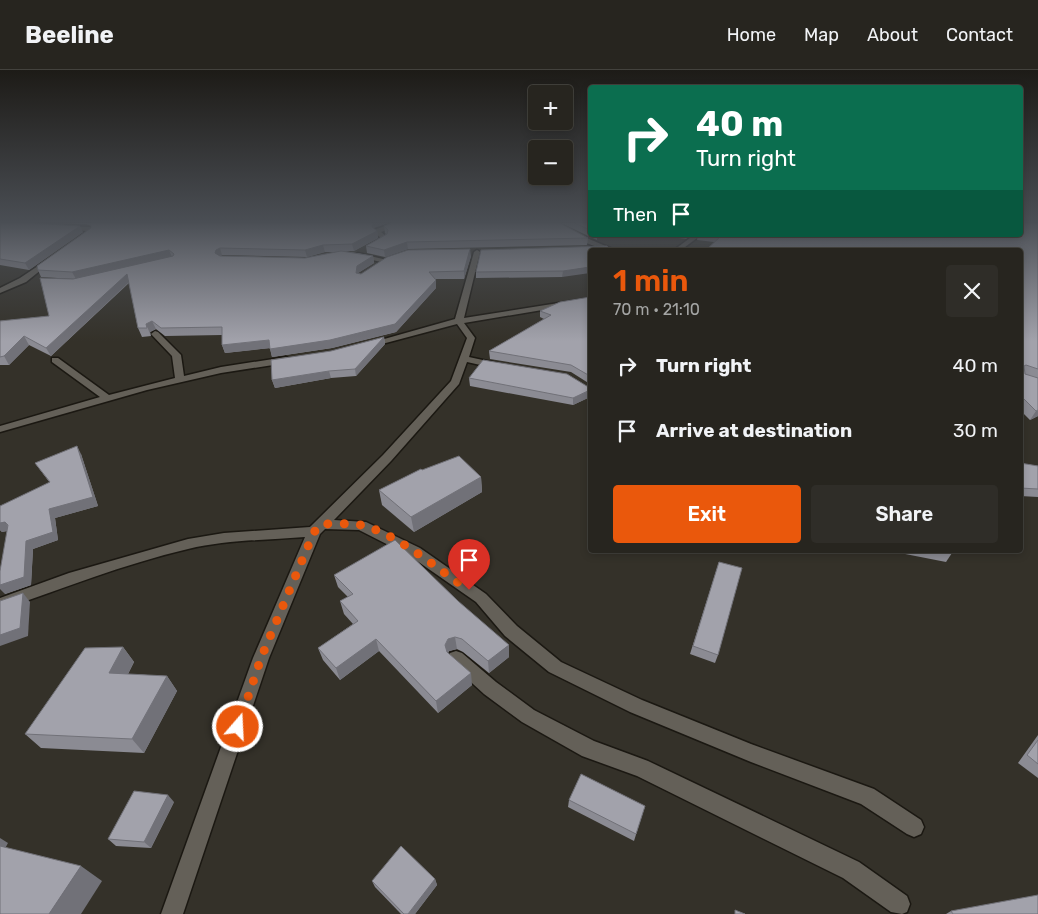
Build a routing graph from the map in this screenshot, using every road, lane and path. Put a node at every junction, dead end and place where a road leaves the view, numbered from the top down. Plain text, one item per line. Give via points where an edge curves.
1 (48, 262) edge
2 (385, 262) edge
3 (471, 262) edge
4 (378, 266) edge
5 (23, 280) junction
6 (38, 282) edge
7 (0, 291) edge
8 (588, 300) edge
9 (459, 321) junction
10 (155, 334) edge
11 (359, 347) edge
12 (465, 358) junction
13 (295, 359) edge
14 (55, 360) dead end
15 (508, 368) edge
16 (180, 379) junction
17 (107, 398) junction
18 (0, 429) edge
19 (318, 528) junction
20 (0, 604) edge
21 (456, 658) edge
22 (914, 827) dead end
23 (900, 904) dead end
24 (172, 914) edge

1 - 5 street
2 - 4 street
3 - 9 street
5 - 6 street
5 - 7 street
8 - 9 street
9 - 11 street
9 - 12 street via 471,338
10 - 16 street via 176,355
12 - 15 street
12 - 19 street via 456,382
13 - 16 street
14 - 17 street
16 - 17 street
17 - 18 street
19 - 20 street via 188,544 69,579
19 - 22 street via 361,525 390,538 481,598 511,632 555,667 654,714 867,796
19 - 24 street via 261,658
21 - 23 street via 528,716 589,749 641,768 851,870

